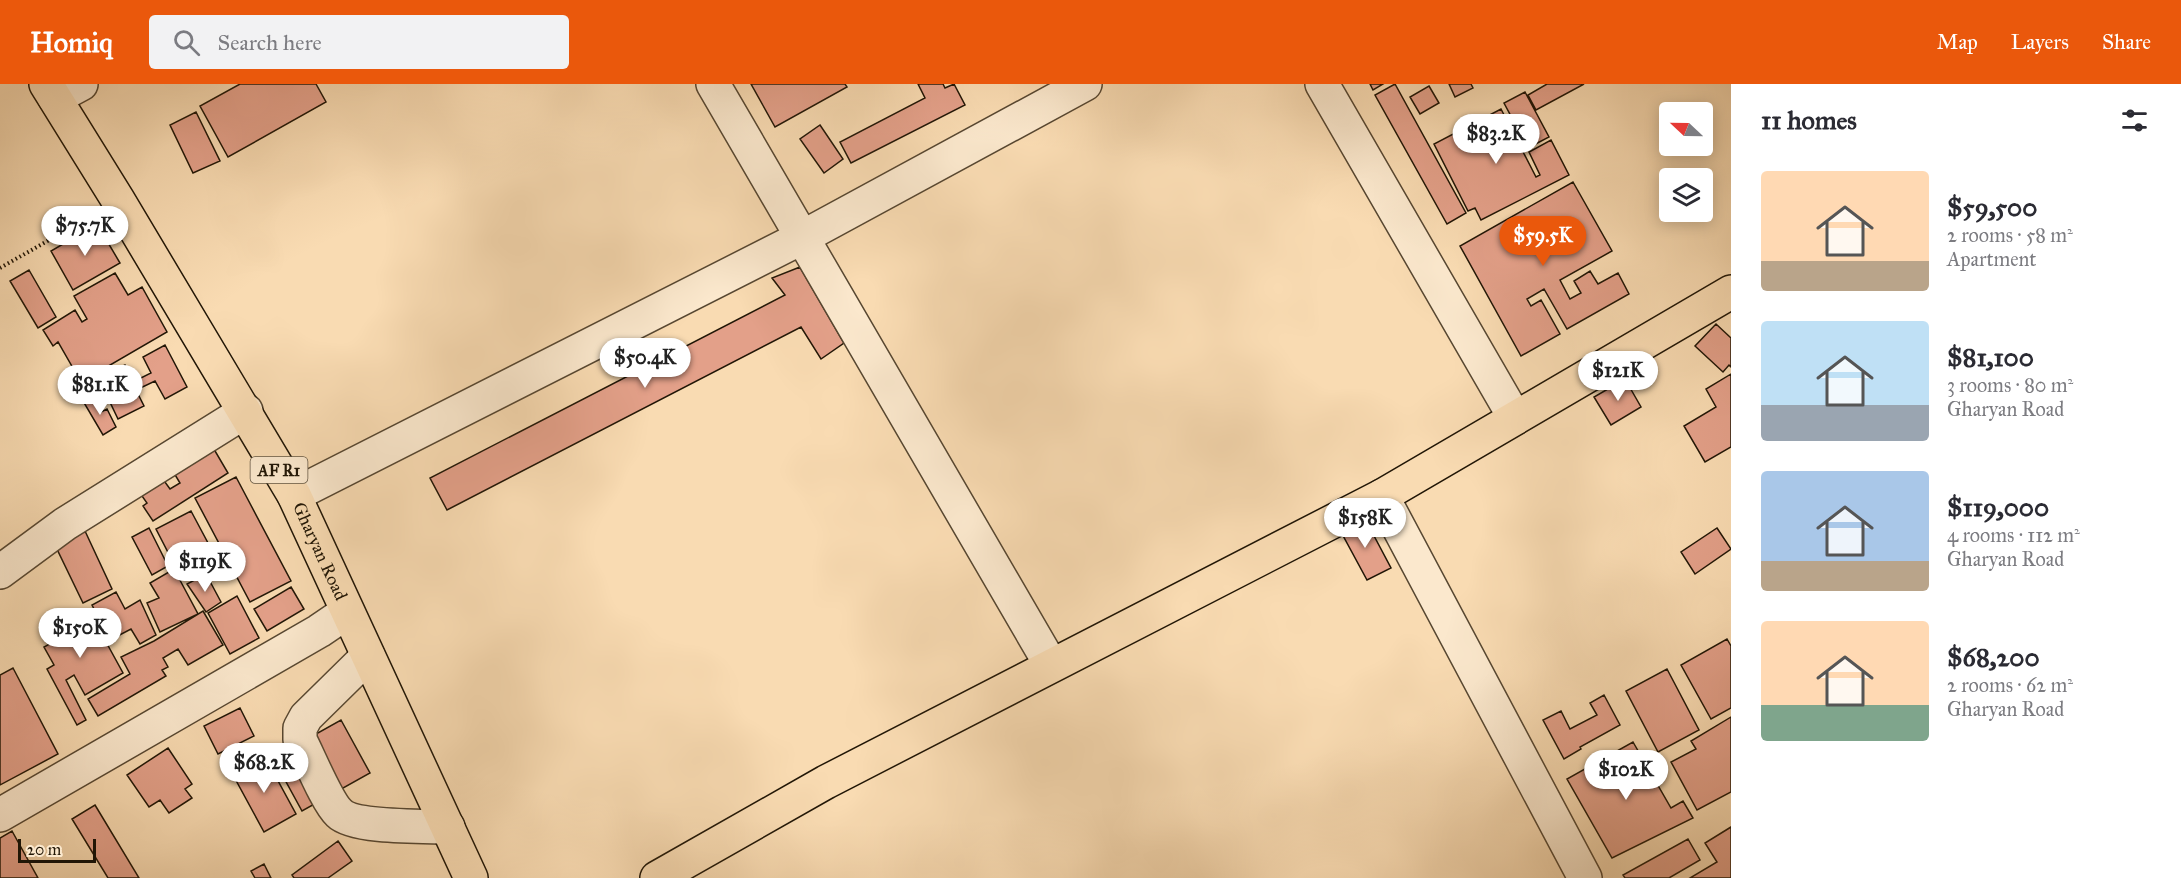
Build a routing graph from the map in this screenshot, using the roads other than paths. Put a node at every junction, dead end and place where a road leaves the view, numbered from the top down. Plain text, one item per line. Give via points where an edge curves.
1 (713, 84) edge
2 (1085, 84) edge
3 (1322, 84) edge
4 (61, 89) edge
5 (801, 238) junction
6 (1731, 292) edge
7 (246, 411) junction
8 (1515, 418) junction
9 (294, 495) junction
10 (1382, 496) junction
11 (0, 572) edge
12 (347, 612) junction
13 (368, 657) junction
14 (1052, 665) junction
15 (0, 815) edge
16 (448, 827) junction
17 (469, 877) edge
18 (657, 878) edge
19 (1585, 878) edge

1 - 5 street
2 - 5 street
3 - 8 street
4 - 7 main road, Gharyan Road / AF R1 via 118,200
5 - 9 street
5 - 14 street
6 - 8 main road
7 - 9 main road, Gharyan Road / AF R1
7 - 11 street via 65,524
8 - 10 main road
9 - 12 main road, Gharyan Road / AF R1
10 - 14 main road
10 - 19 street
12 - 13 main road, Gharyan Road / AF R1
12 - 15 street
13 - 16 main road, Gharyan Road / AF R1
13 - 16 street via 306,717 300,728 300,740 334,807 344,818 358,823
14 - 18 main road via 826,782
16 - 17 main road, Gharyan Road / AF R1

